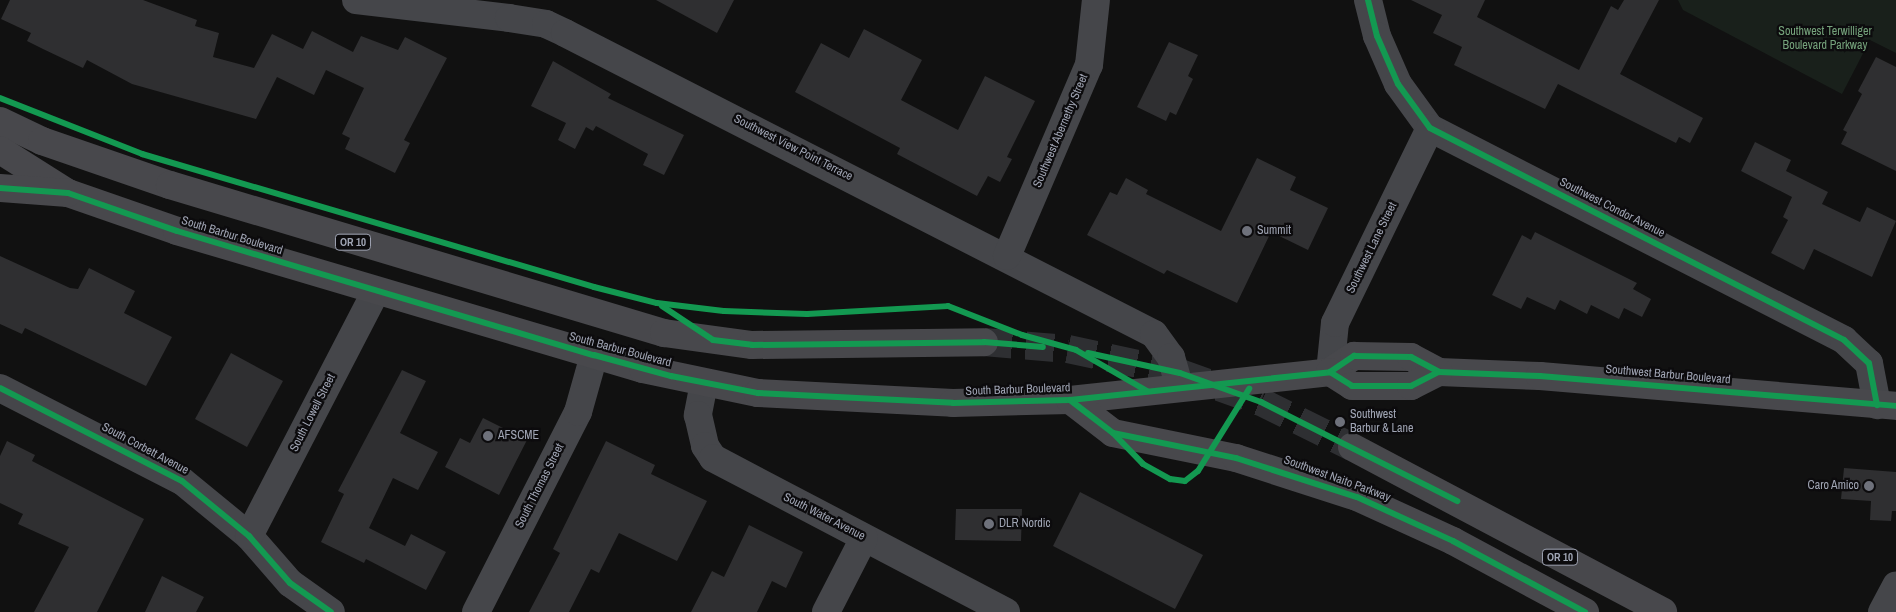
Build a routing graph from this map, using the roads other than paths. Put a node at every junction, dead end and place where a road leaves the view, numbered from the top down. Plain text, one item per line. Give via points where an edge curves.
1 (356, 0) edge
2 (1096, 0) edge
3 (1368, 0) edge
4 (0, 121) edge
5 (1430, 128) junction
6 (0, 150) edge
7 (0, 188) edge
8 (68, 193) junction
9 (1006, 256) junction
10 (376, 291) junction
11 (984, 342) tunnel mouth
12 (594, 355) junction
13 (1330, 372) junction
14 (704, 383) junction
15 (0, 388) edge
16 (1180, 388) junction
17 (1070, 400) junction
18 (1886, 405) edge
19 (1352, 446) tunnel mouth
20 (249, 536) junction
21 (864, 538) junction
22 (1896, 586) edge
23 (331, 612) edge
24 (476, 612) edge
25 (826, 612) edge
26 (1006, 612) edge
27 (1586, 612) edge
28 (1663, 612) edge
29 (1882, 612) edge

1 - 9 street, Southwest View Point Terrace via 546,24
2 - 9 street, Southwest Abernethy Street via 1089,66
3 - 5 street, Southwest Condor Avenue via 1377,36 1398,84
4 - 11 main road, OR 10 via 76,154 180,188 664,333 752,345
5 - 13 street, Southwest Lane Street via 1335,323
5 - 18 street, Southwest Condor Avenue via 1844,340 1869,363
6 - 8 main road, South Barbur Boulevard
7 - 8 main road, South Barbur Boulevard
8 - 10 main road, South Barbur Boulevard via 177,231
9 - 16 street, Southwest View Point Terrace via 1154,334 1171,357
10 - 12 main road, South Barbur Boulevard
10 - 20 street, South Lowell Street
12 - 14 main road, South Barbur Boulevard
12 - 24 street, South Thomas Street via 578,412
13 - 16 main road, South Barbur Boulevard
13 - 18 main road, Southwest Barbur Boulevard via 1352,386 1411,386 1439,372 1540,376
14 - 17 main road, South Barbur Boulevard via 758,393 867,400 987,403
14 - 21 street, South Water Avenue via 698,415 705,446 713,458
15 - 20 street, South Corbett Avenue via 182,481
16 - 17 main road, South Barbur Boulevard
17 - 27 main road, Southwest Naito Parkway via 1114,433 1210,451 1313,481 1400,515
19 - 28 main road, OR 10
20 - 23 street, South Corbett Avenue via 290,583
21 - 25 street
21 - 26 street, South Water Avenue
22 - 29 street

